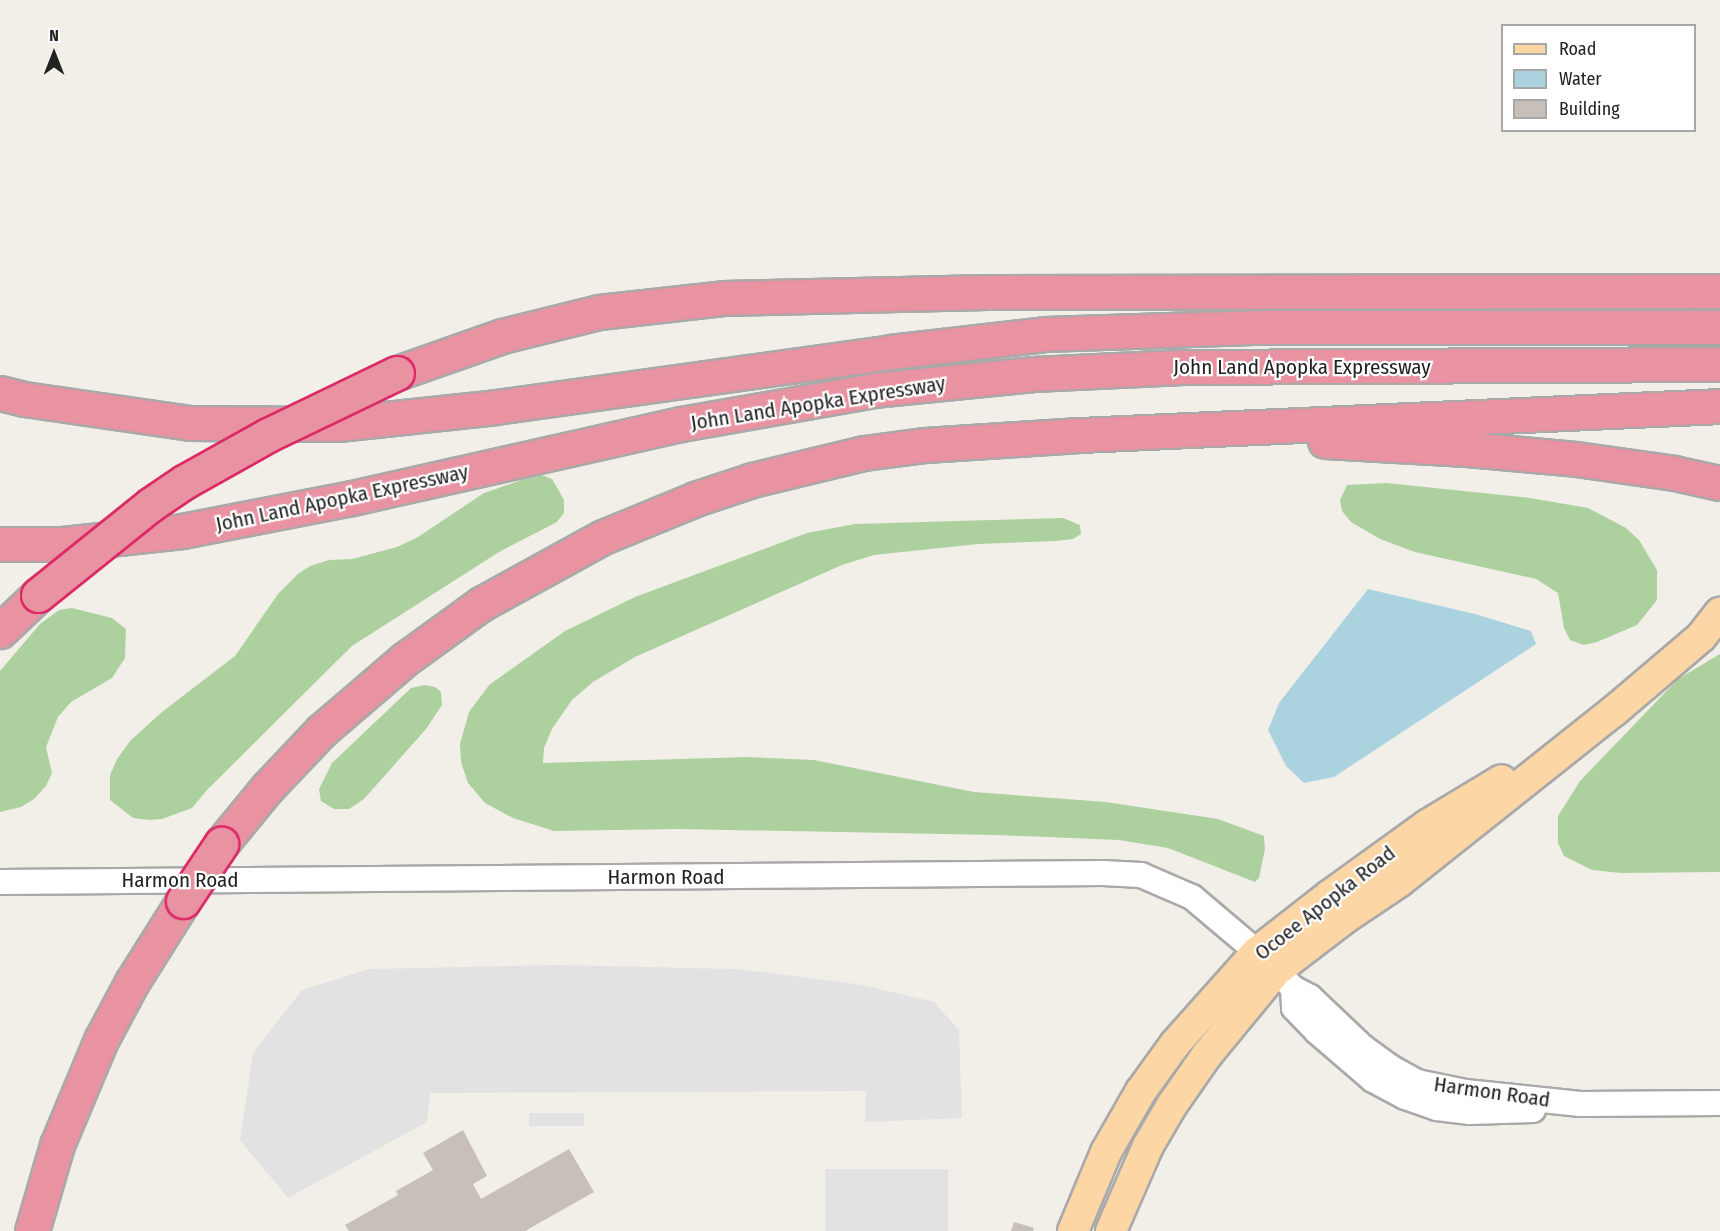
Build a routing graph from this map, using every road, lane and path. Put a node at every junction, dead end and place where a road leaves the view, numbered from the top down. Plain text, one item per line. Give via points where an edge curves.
1 (1720, 291) edge
2 (1720, 327) edge
3 (1720, 364) edge
4 (0, 393) edge
5 (1720, 406) edge
6 (1191, 431) junction
7 (1720, 483) edge
8 (0, 544) edge
9 (1720, 613) edge
10 (0, 631) edge
11 (0, 882) edge
12 (1276, 970) junction
13 (1720, 1103) edge
14 (32, 1231) edge
15 (1074, 1231) edge
16 (1111, 1231) edge

1 - 10 highway, bridge via 987,292 723,298 599,312 502,336 397,373 268,435 150,505 38,595
2 - 4 highway, John Land Apopka Expressway via 1260,327 1045,334 496,407 338,424 190,423
3 - 8 highway, John Land Apopka Expressway via 1183,367 1033,374 884,389 681,424 351,498 182,531 63,544
5 - 6 highway
6 - 7 highway via 1565,458
6 - 14 highway, bridge via 961,443 864,453 752,480 603,537 481,604 405,659 313,739 222,844 132,982 97,1050 57,1145
9 - 12 main road, Ocoee Apopka Road via 1701,637 1614,711 1427,825 1329,896
11 - 12 street, Harmon Road via 1141,875 1192,897
12 - 13 street, Harmon Road via 1364,1048 1417,1082 1466,1092 1580,1104
12 - 15 main road, Ocoee Apopka Road via 1175,1044 1141,1091 1106,1152
12 - 16 main road, Ocoee Apopka Road via 1172,1105 1148,1146

